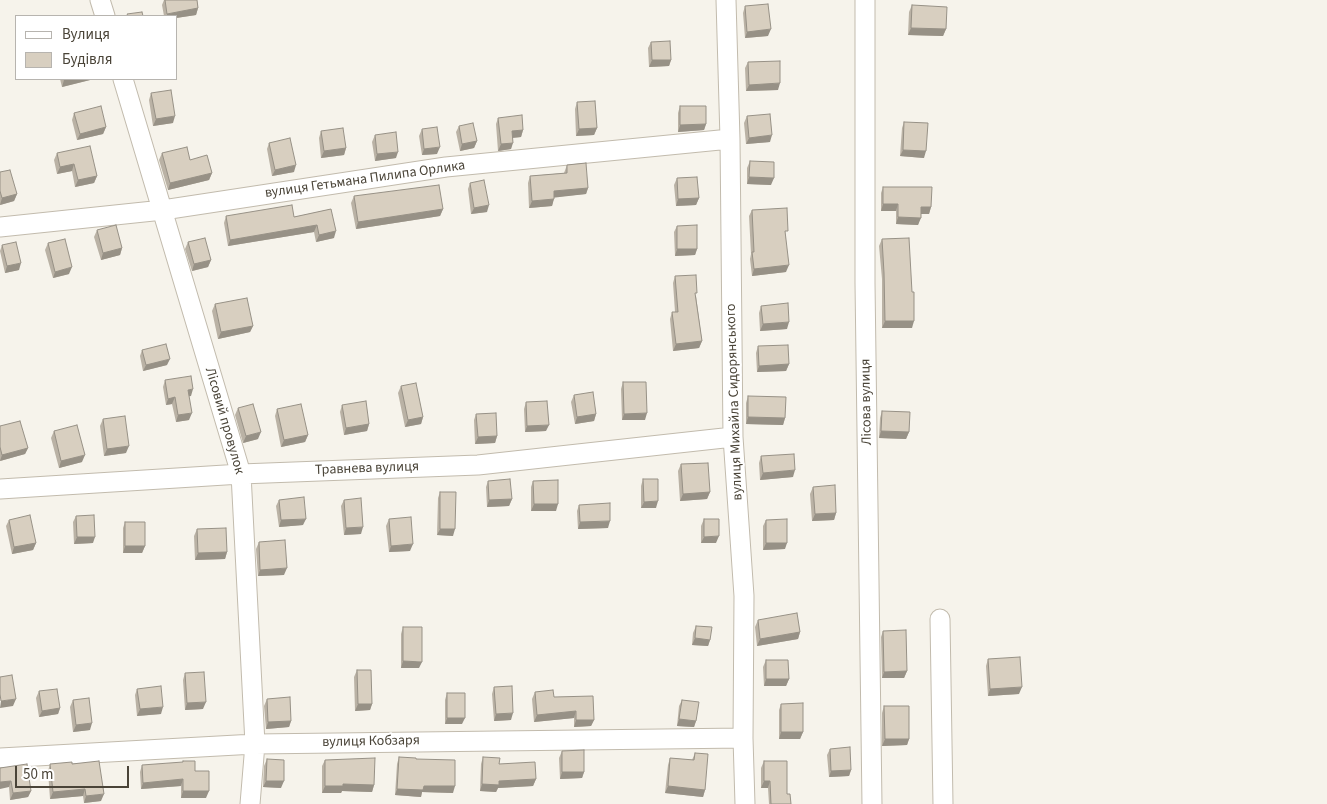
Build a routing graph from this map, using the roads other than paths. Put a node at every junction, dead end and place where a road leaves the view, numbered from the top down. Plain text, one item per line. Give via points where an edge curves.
1 (100, 0) edge
2 (726, 0) edge
3 (865, 0) edge
4 (105, 15) edge
5 (124, 80) edge
6 (730, 139) junction
7 (163, 210) junction
8 (0, 226) edge
9 (733, 437) junction
10 (241, 474) junction
11 (0, 489) edge
12 (940, 619) dead end
13 (743, 738) junction
14 (255, 744) junction
15 (0, 758) edge
16 (250, 804) edge
17 (745, 804) edge
18 (872, 804) edge
19 (943, 804) edge

1 - 4 street
2 - 6 street, вулиця Михайла Сидорянського
3 - 18 street, Лісова вулиця
5 - 7 street, Лісовий провулок
6 - 7 street, вулиця Гетьмана Пилипа Орлика via 446,167
6 - 9 street, вулиця Михайла Сидорянського
7 - 8 street, вулиця Гетьмана Пилипа Орлика
7 - 10 street, Лісовий провулок
9 - 10 street, Травнева вулиця via 478,465
9 - 13 street, вулиця Михайла Сидорянського via 744,596
10 - 11 street, Травнева вулиця
10 - 14 street, Лісовий провулок
12 - 19 street
13 - 14 street, вулиця Кобзаря
13 - 17 street, вулиця Михайла Сидорянського
14 - 15 street, вулиця Кобзаря
14 - 16 street, Лісовий провулок

